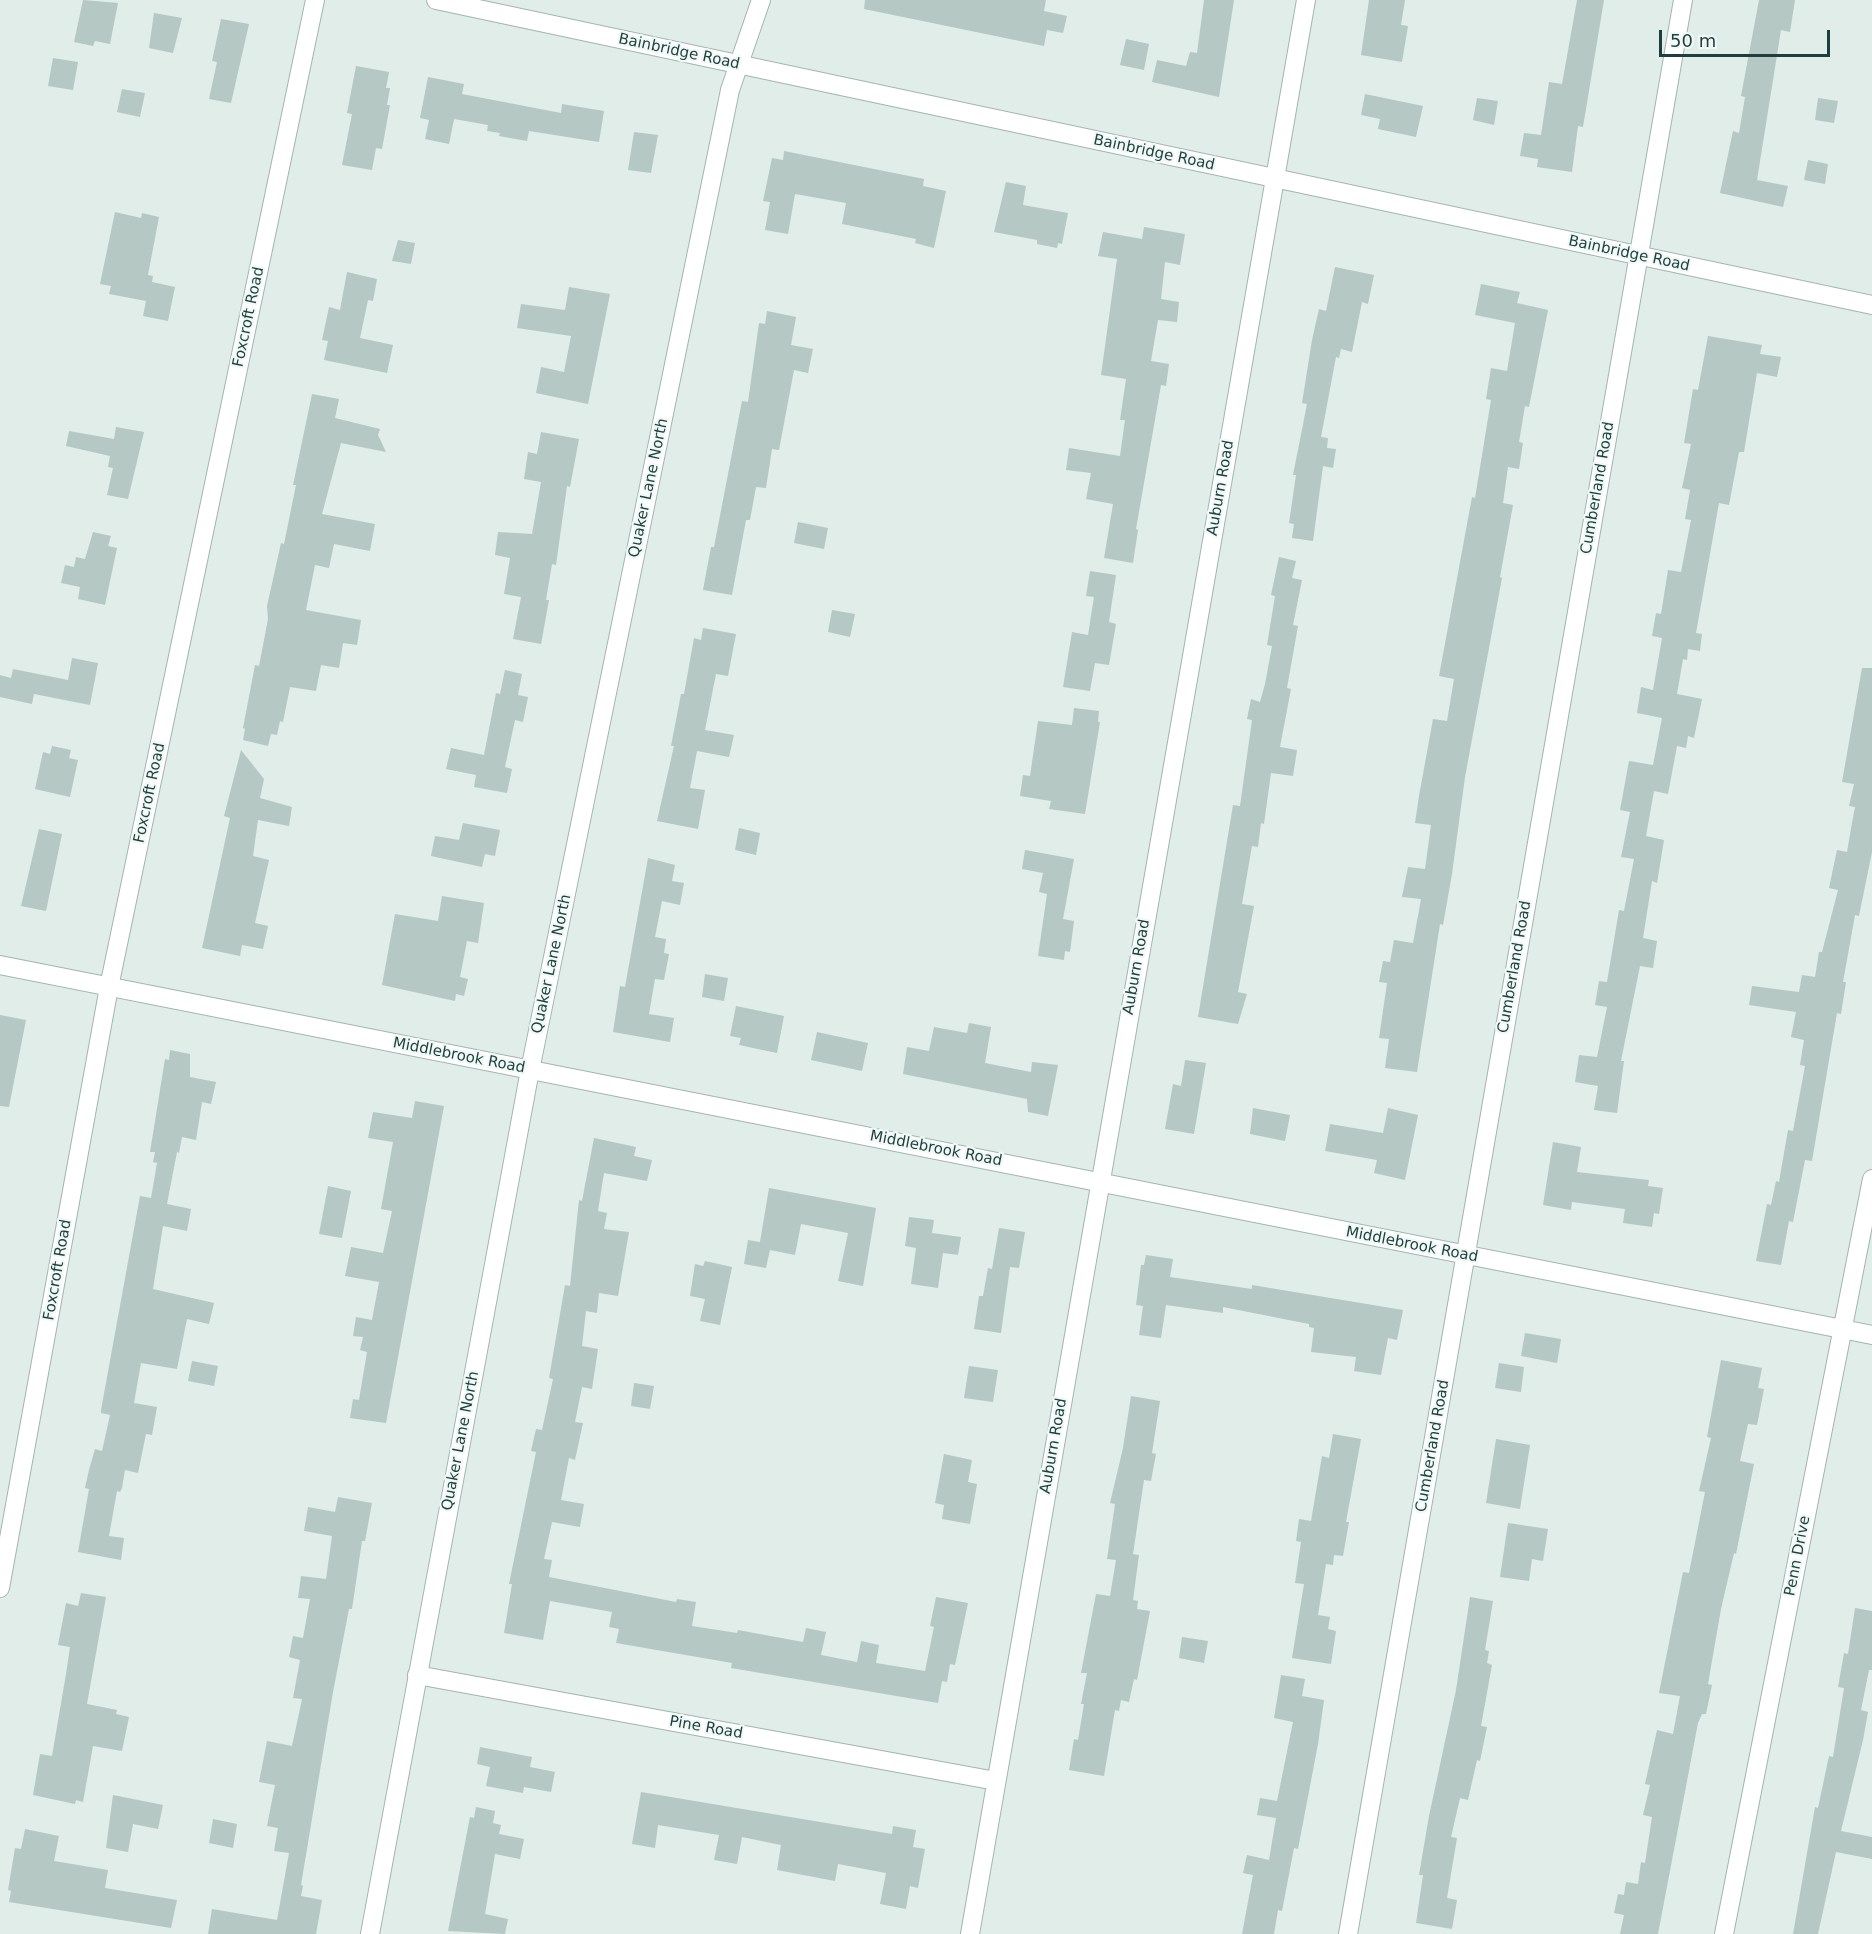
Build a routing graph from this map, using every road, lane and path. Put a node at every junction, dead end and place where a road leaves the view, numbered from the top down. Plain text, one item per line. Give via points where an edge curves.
1 (315, 0) edge
2 (436, 0) edge
3 (761, 0) edge
4 (1306, 0) edge
5 (1683, 0) edge
6 (740, 64) junction
7 (1275, 179) junction
8 (1638, 256) junction
9 (1872, 305) edge
10 (0, 965) edge
11 (109, 987) junction
12 (530, 1070) junction
13 (1872, 1179) edge
14 (1100, 1181) junction
15 (1465, 1257) junction
16 (1842, 1329) junction
17 (1872, 1335) edge
18 (0, 1588) edge
19 (417, 1675) junction
20 (996, 1781) junction
21 (370, 1934) edge
22 (970, 1934) edge
23 (1348, 1934) edge
24 (1724, 1934) edge

1 - 11 street, Foxcroft Road
2 - 6 street, Bainbridge Road
3 - 6 street, Quaker Lane North
4 - 7 street, Auburn Road
5 - 8 street, Cumberland Road
6 - 7 street, Bainbridge Road
6 - 12 street, Quaker Lane North via 730,90
7 - 8 street, Bainbridge Road
7 - 14 street, Auburn Road
8 - 9 street, Bainbridge Road
8 - 15 street, Cumberland Road
10 - 11 street, Middlebrook Road
11 - 12 street, Middlebrook Road
11 - 18 street, Foxcroft Road
12 - 14 street, Middlebrook Road
12 - 19 street, Quaker Lane North
13 - 16 street, Penn Drive
14 - 15 street, Middlebrook Road
14 - 20 street, Auburn Road
15 - 16 street, Middlebrook Road
15 - 23 street, Cumberland Road
16 - 17 street, Middlebrook Road
16 - 24 street, Penn Drive
19 - 20 street, Pine Road
19 - 21 street, Quaker Lane North
20 - 22 street, Auburn Road

